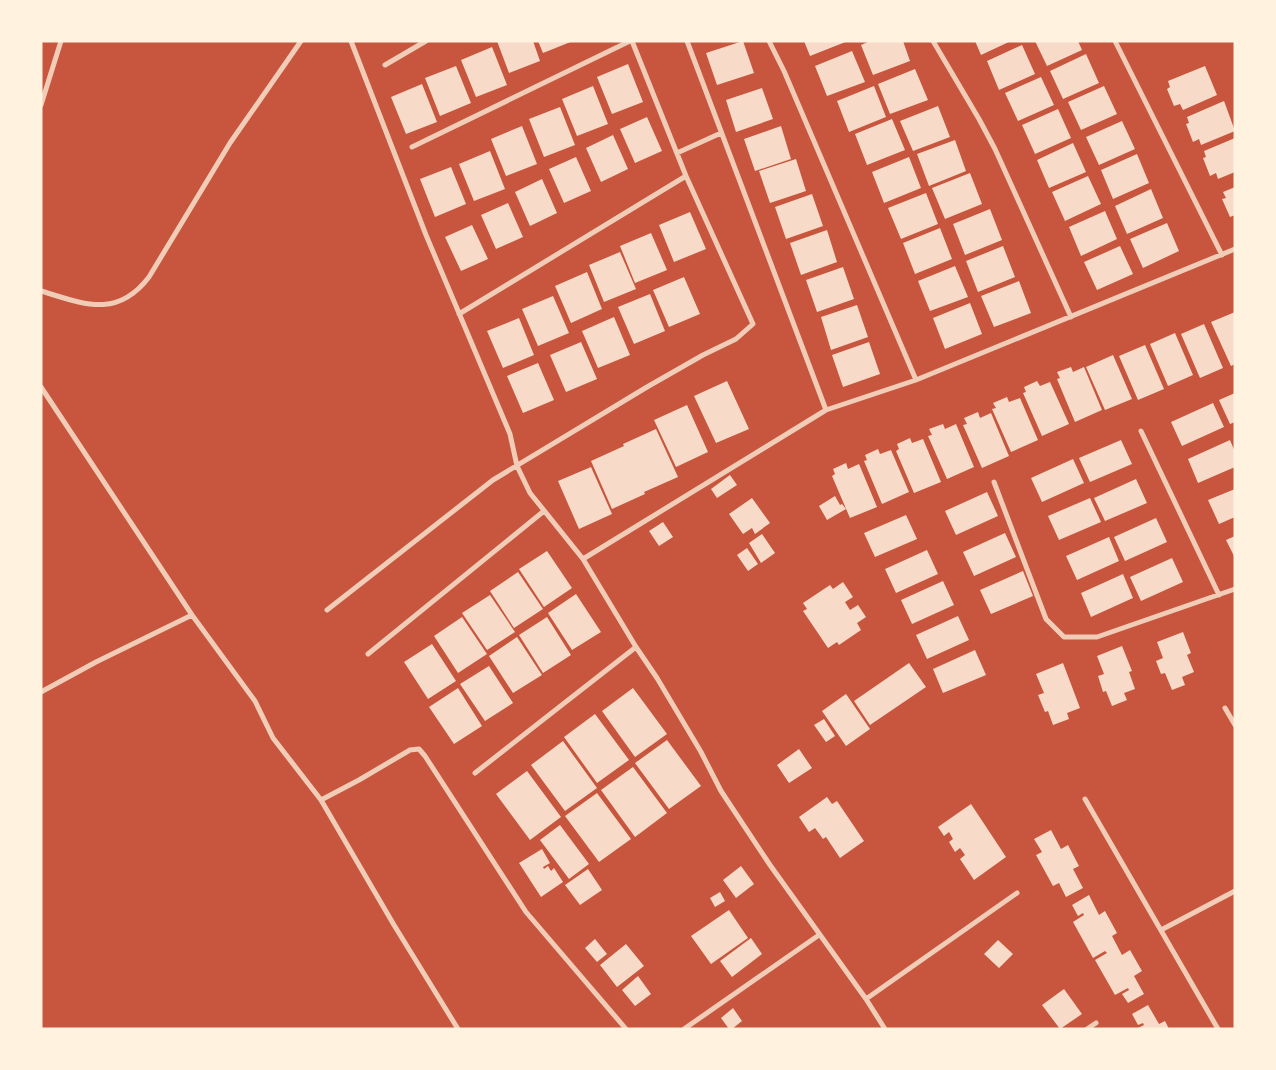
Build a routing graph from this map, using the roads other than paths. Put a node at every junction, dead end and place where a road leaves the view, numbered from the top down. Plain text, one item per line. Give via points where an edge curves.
1 (61, 41) edge
2 (301, 41) edge
3 (351, 41) edge
4 (426, 41) edge
5 (631, 41) edge
6 (687, 41) edge
7 (769, 41) edge
8 (933, 41) edge
9 (1115, 41) edge
10 (385, 65) dead end
11 (41, 105) edge
12 (722, 133) junction
13 (412, 147) dead end
14 (677, 153) junction
15 (686, 176) junction
16 (1235, 249) edge
17 (1222, 255) junction
18 (41, 291) edge
19 (459, 314) junction
20 (1071, 317) junction
21 (916, 380) junction
22 (41, 387) edge
23 (826, 410) junction
24 (1141, 431) dead end
25 (517, 466) junction
26 (994, 482) dead end
27 (544, 511) junction
28 (583, 559) junction
29 (1235, 589) edge
30 (1219, 595) junction
31 (327, 610) dead end
32 (192, 615) junction
33 (636, 648) junction
34 (368, 654) dead end
35 (41, 692) edge
36 (1225, 708) dead end
37 (1235, 725) edge
38 (475, 773) dead end
39 (1085, 799) dead end
40 (321, 800) junction
41 (1235, 891) edge
42 (1017, 893) dead end
43 (1161, 930) junction
44 (819, 935) junction
45 (866, 999) junction
46 (1096, 1022) dead end
47 (458, 1029) edge
48 (626, 1029) edge
49 (684, 1029) edge
50 (885, 1029) edge
51 (1087, 1029) edge
52 (1218, 1029) edge

1 - 11 street
2 - 18 street via 230,143 139,290 120,301 93,304
3 - 19 street
4 - 10 street
5 - 13 street
5 - 14 street
6 - 12 street
7 - 21 street
8 - 20 street via 995,149
9 - 17 street
12 - 14 street
12 - 23 street
14 - 15 street
15 - 19 street
15 - 25 street via 753,324 736,339 647,387
16 - 17 street
17 - 20 street
19 - 25 street via 510,434
20 - 21 street
21 - 23 street
22 - 32 street
23 - 28 street
24 - 30 street
25 - 27 street via 530,493
25 - 31 street via 493,480
26 - 30 street via 1046,619 1064,637 1097,637
27 - 28 street
27 - 34 street
28 - 33 street
29 - 30 street
32 - 35 street
32 - 40 street via 255,701 273,738
33 - 38 street
33 - 44 street via 701,752 721,791
36 - 37 street
39 - 43 street
40 - 47 street
40 - 48 street via 410,750 419,749 526,912
41 - 43 street
42 - 45 street
43 - 52 street
44 - 45 street
44 - 49 street
45 - 50 street
46 - 51 street

